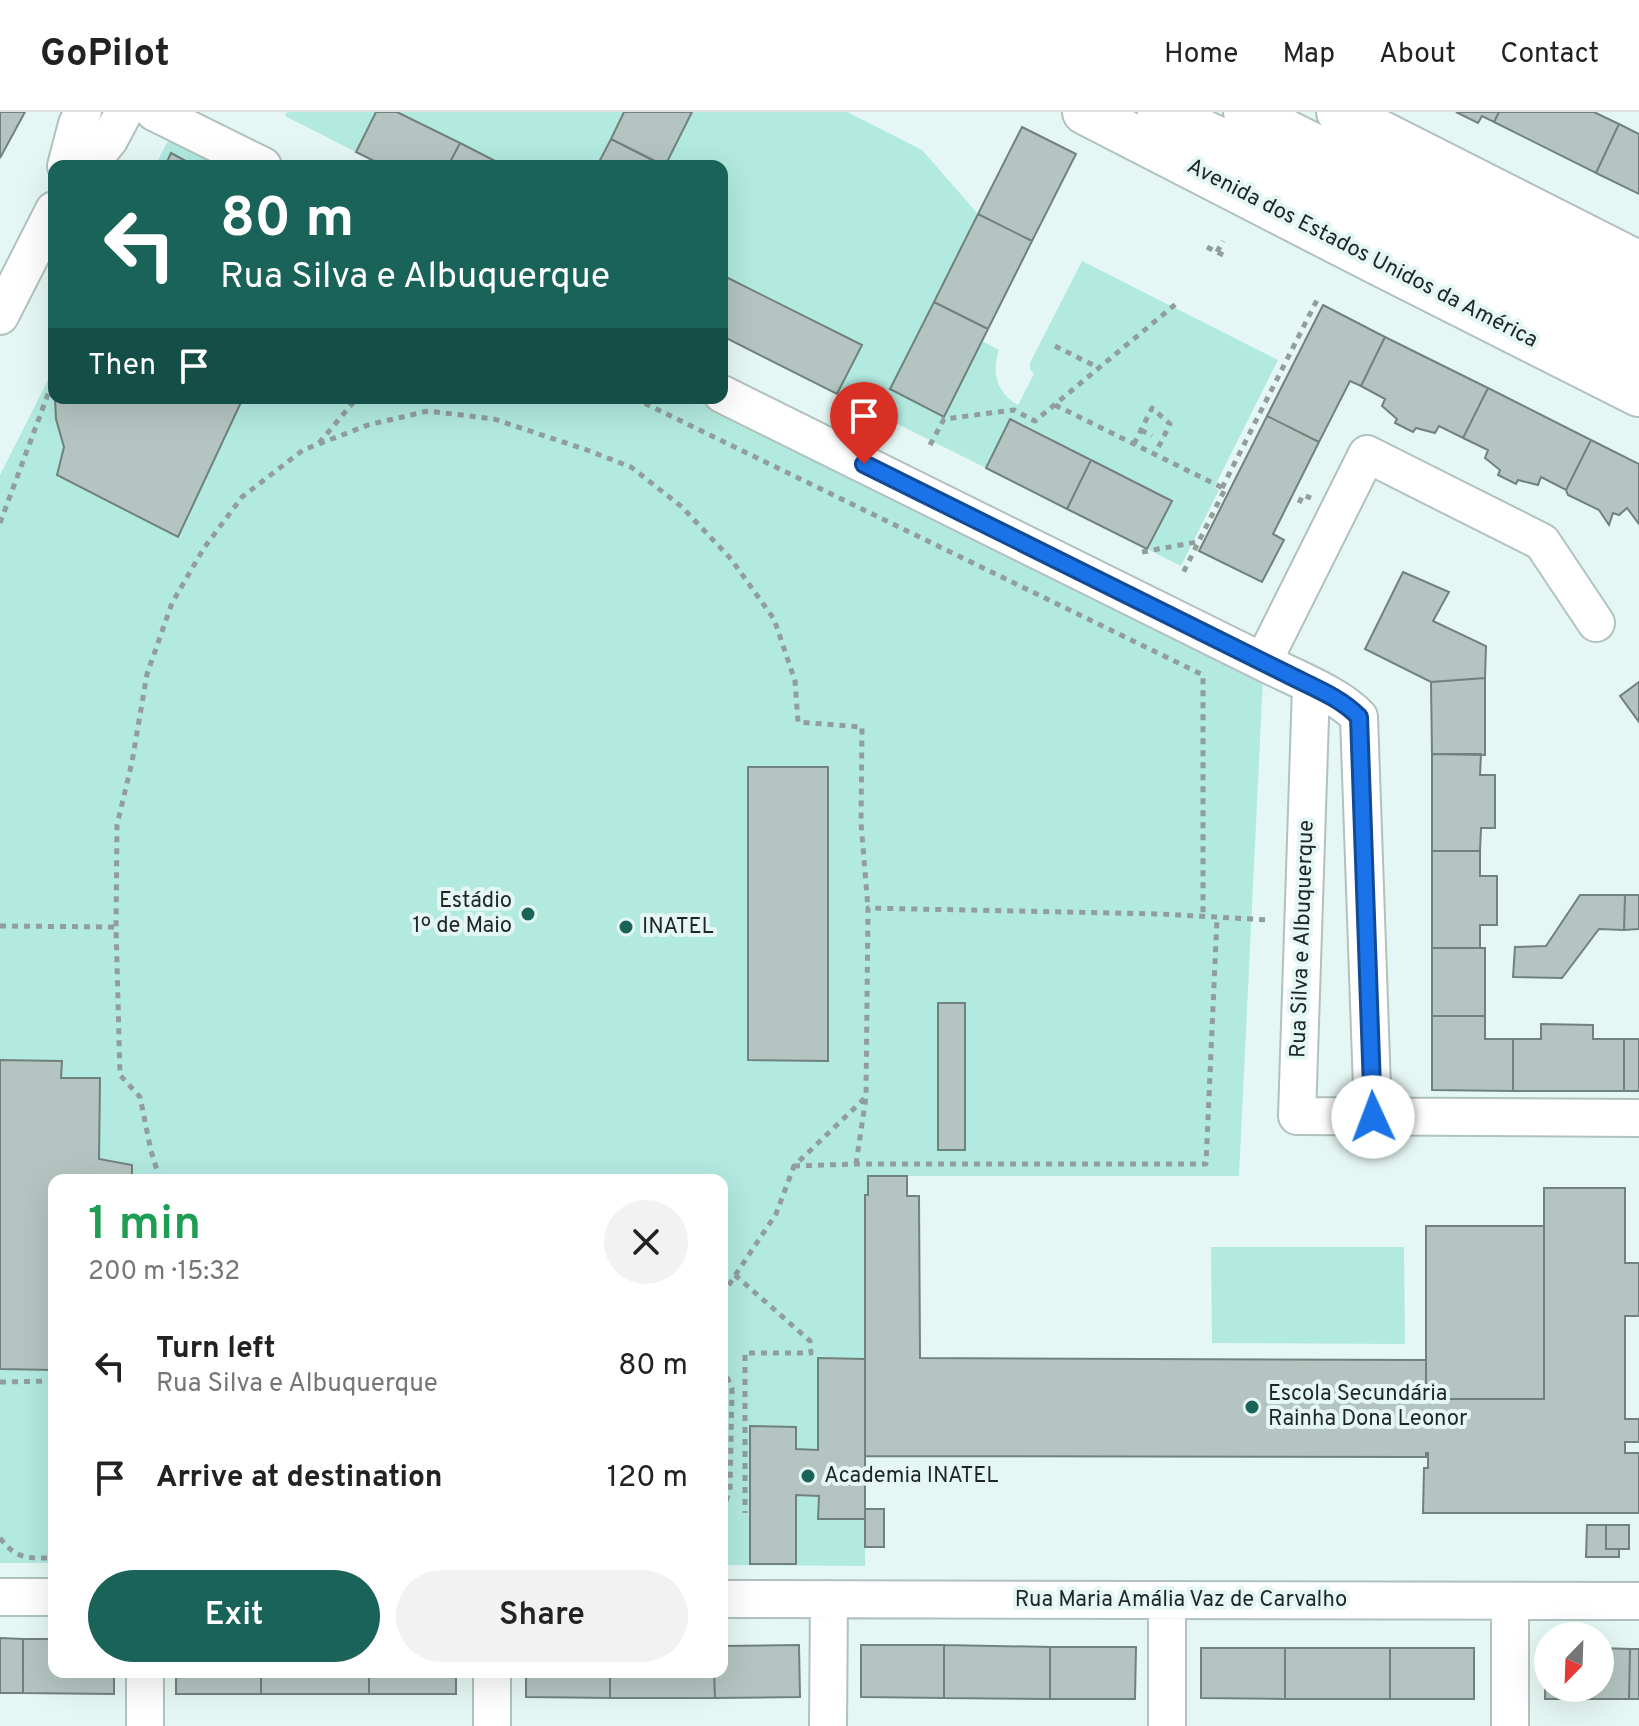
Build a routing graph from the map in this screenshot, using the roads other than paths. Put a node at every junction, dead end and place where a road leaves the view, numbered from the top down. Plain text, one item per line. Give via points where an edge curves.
1 (83, 112) edge
2 (124, 112) edge
3 (154, 112) edge
4 (1085, 112) edge
5 (1160, 112) edge
6 (1246, 112) edge
7 (1339, 112) edge
8 (68, 160) edge
9 (93, 160) edge
10 (251, 160) edge
11 (48, 222) edge
12 (1639, 264) edge
13 (1639, 310) edge
14 (0, 316) edge
15 (1639, 350) edge
16 (1639, 394) edge
17 (728, 397) edge
18 (1596, 623) dead end
19 (1263, 662) junction
20 (1311, 687) junction
21 (1373, 1117) junction
22 (1639, 1118) edge
23 (0, 1597) edge
24 (48, 1597) edge
25 (728, 1599) edge
26 (829, 1599) junction
27 (1167, 1600) junction
28 (1510, 1601) junction
29 (1639, 1601) edge
30 (145, 1678) edge
31 (492, 1678) edge
32 (145, 1726) edge
33 (492, 1726) edge
34 (828, 1726) edge
35 (1167, 1726) edge
36 (1510, 1726) edge

1 - 8 street
2 - 9 street
3 - 10 street
4 - 16 main road, Avenida dos Estados Unidos da América
5 - 15 main road, Avenida dos Estados Unidos da América
6 - 13 main road
7 - 12 main road
11 - 14 street
17 - 19 street
18 - 19 street via 1542,542 1367,454
19 - 20 street
20 - 21 street via 1359,717
20 - 21 street, Rua Silva e Albuquerque via 1297,1116
21 - 22 street, Rua Silva e Albuquerque
23 - 24 street
25 - 26 street, Rua Maria Amália Vaz de Carvalho
26 - 27 street, Rua Maria Amália Vaz de Carvalho
26 - 34 street
27 - 28 street, Rua Maria Amália Vaz de Carvalho
27 - 35 street
28 - 29 street, Rua Maria Amália Vaz de Carvalho
28 - 36 street
30 - 32 street
31 - 33 street

